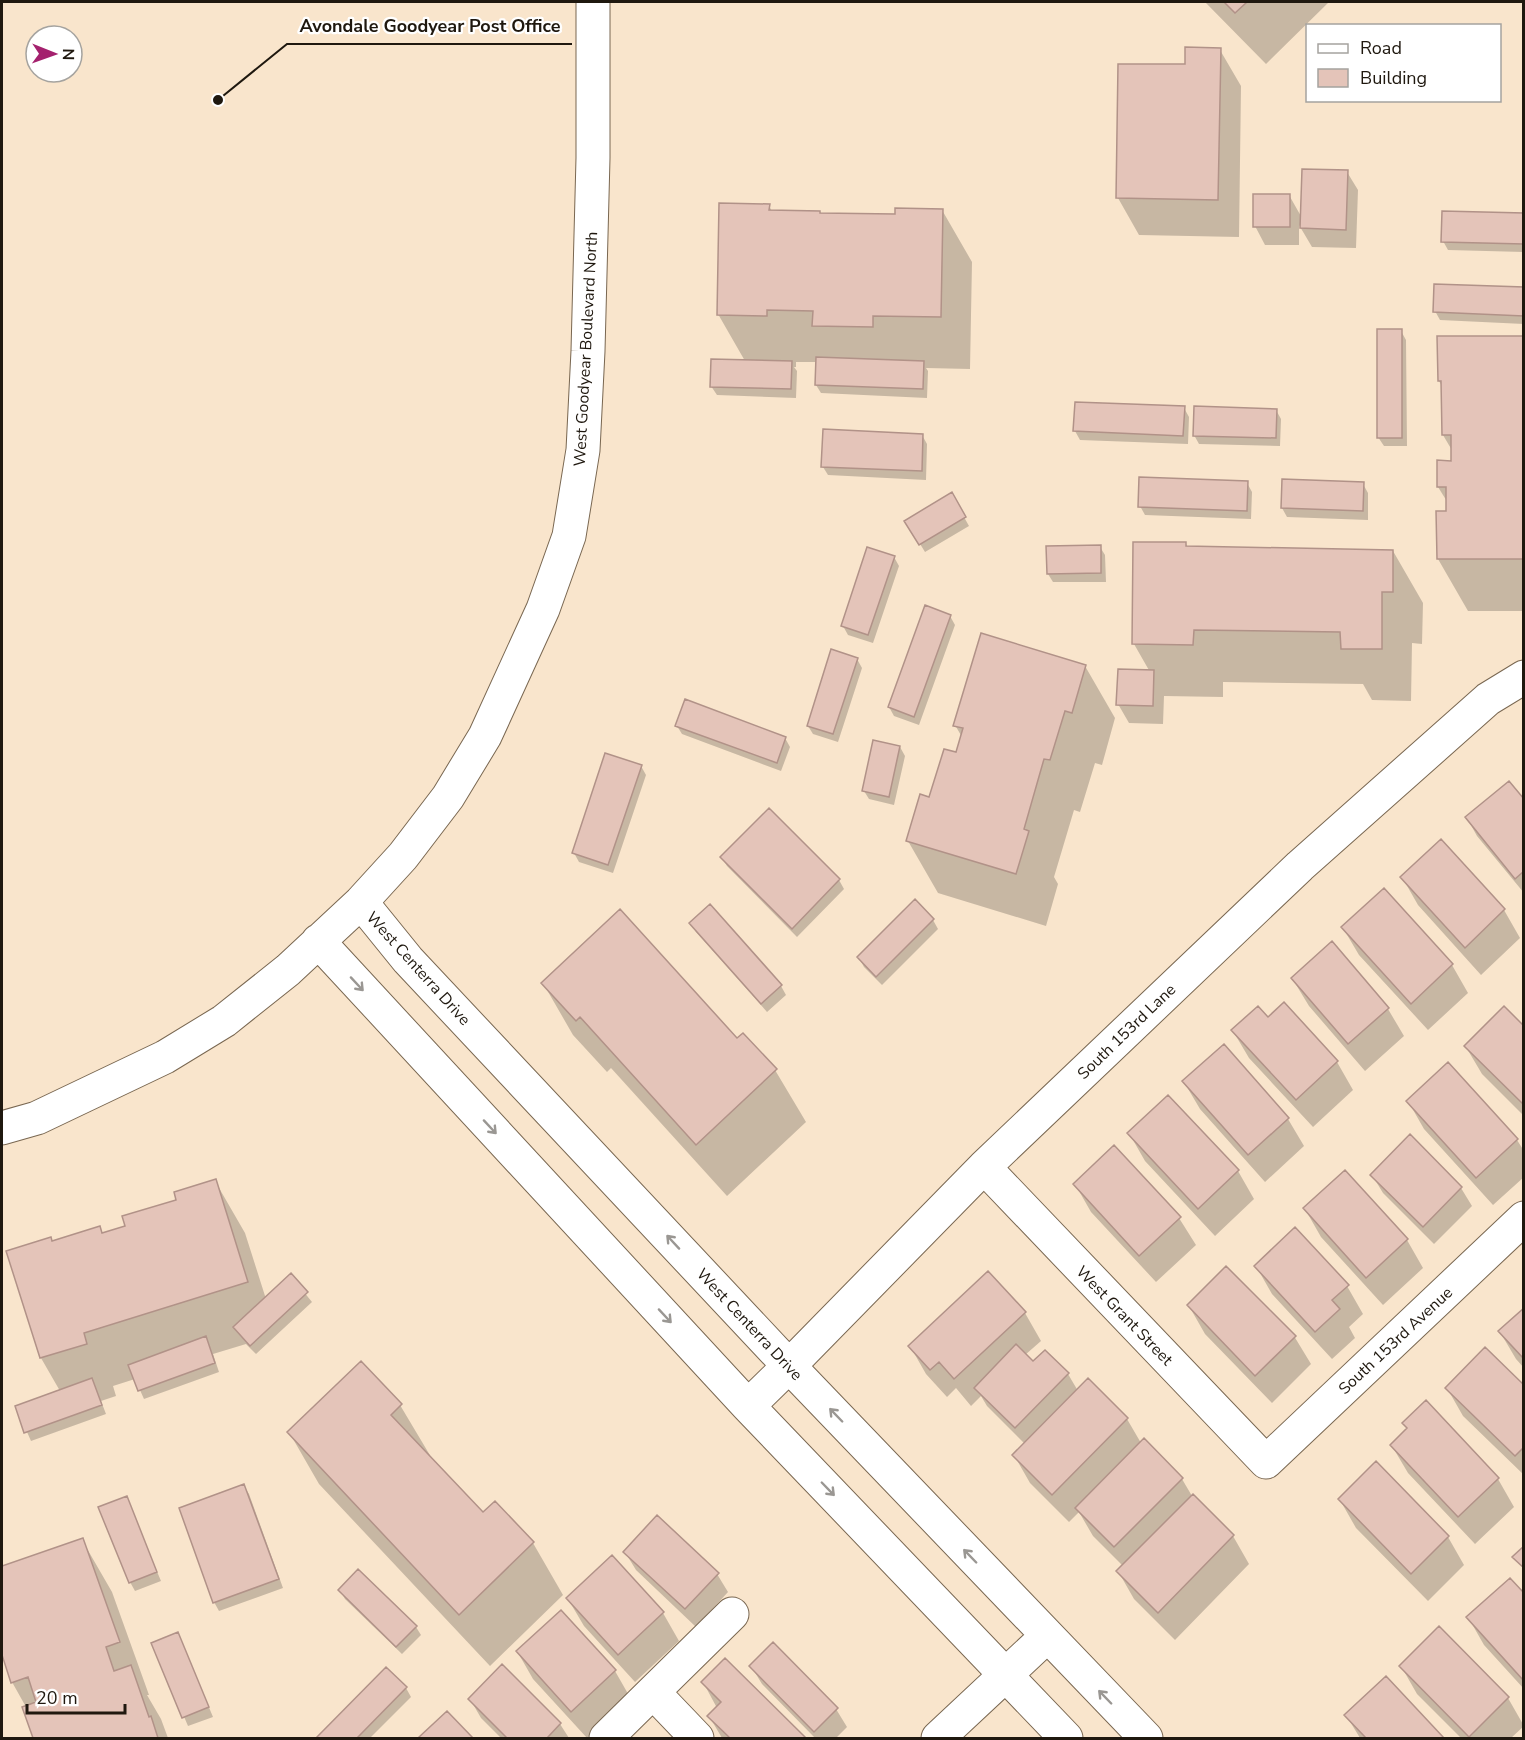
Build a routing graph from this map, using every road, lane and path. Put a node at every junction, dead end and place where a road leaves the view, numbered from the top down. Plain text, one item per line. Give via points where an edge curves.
1 (593, 2) edge
2 (1524, 677) edge
3 (361, 902) junction
4 (318, 941) junction
5 (2, 1128) edge
6 (984, 1167) junction
7 (1524, 1218) edge
8 (789, 1366) junction
9 (748, 1406) junction
10 (1266, 1462) joint
11 (732, 1614) dead end
12 (1047, 1637) junction
13 (1006, 1676) junction
14 (653, 1692) junction
15 (606, 1738) edge
16 (697, 1738) edge
17 (938, 1738) edge
18 (1066, 1738) edge
19 (1146, 1738) edge

1 - 3 street, West Goodyear Boulevard North via 588,351 583,450 569,536 543,609 485,736 448,797
2 - 6 street, South 153rd Lane via 1488,699 1300,866
3 - 4 street, West Goodyear Boulevard North
8 -> 3 street, West Centerra Drive via 408,960
4 - 5 street, West Goodyear Boulevard North via 224,1020 165,1057 37,1118
4 -> 9 street
6 - 8 street, South 153rd Lane
6 - 10 street, West Grant Street
7 - 10 street, South 153rd Avenue
8 - 9 street, South 153rd Lane
12 -> 8 street, West Centerra Drive
9 -> 13 street
11 - 14 street
12 - 13 street
19 -> 12 street, West Centerra Drive
13 - 17 street
13 - 18 street
14 - 15 street
14 - 16 street

